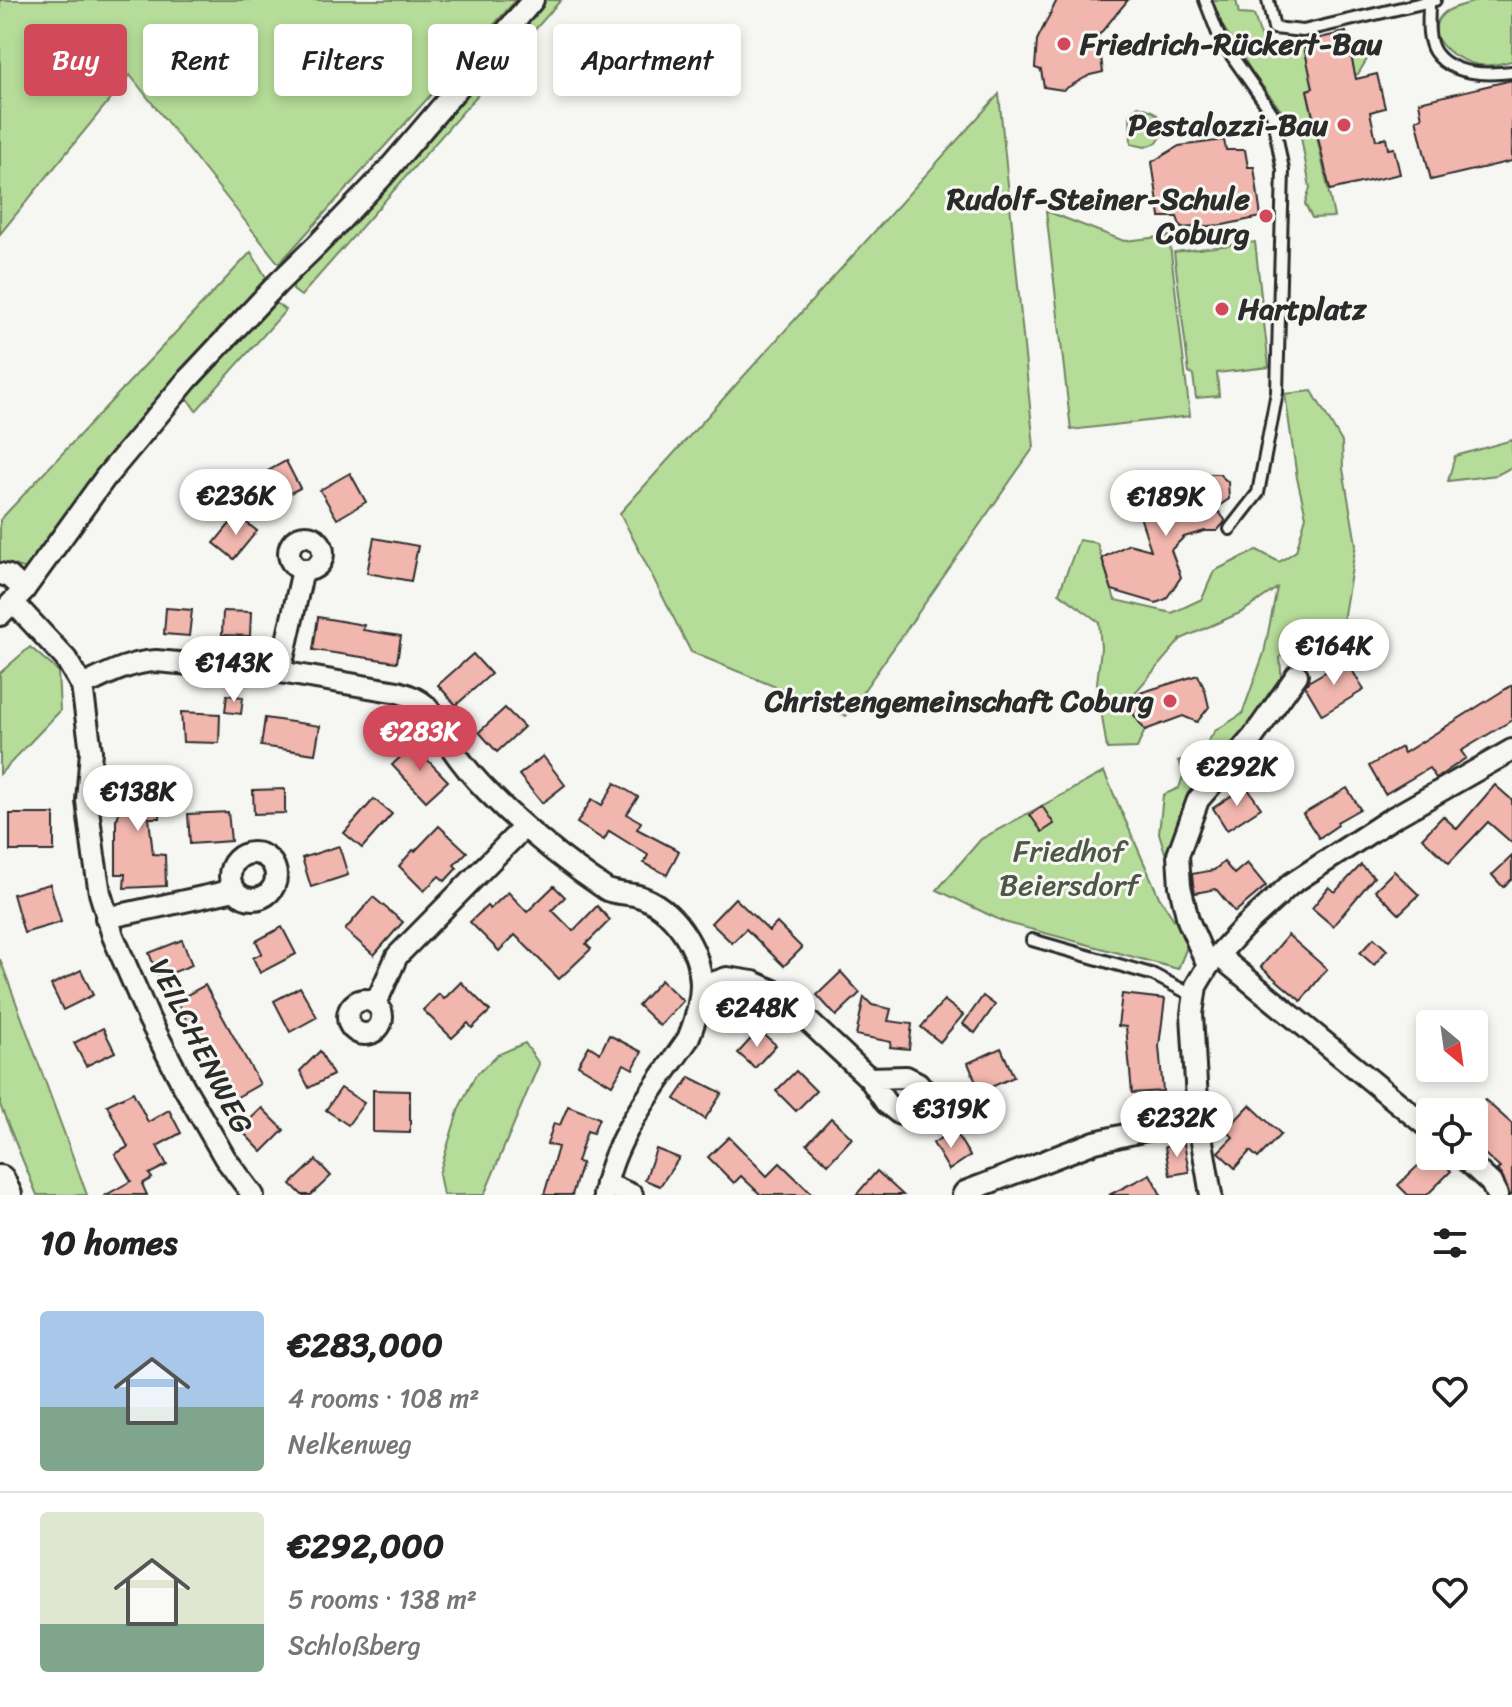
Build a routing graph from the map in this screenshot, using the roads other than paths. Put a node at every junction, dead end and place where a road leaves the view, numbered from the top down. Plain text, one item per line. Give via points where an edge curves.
1 (533, 0) edge
2 (1205, 0) edge
3 (1268, 0) edge
4 (1432, 1) edge
5 (1512, 72) edge
6 (1230, 529) dead end
7 (303, 570) dead end
8 (0, 574) edge
9 (12, 602) edge
10 (280, 672) junction
11 (1297, 675) dead end
12 (82, 686) junction
13 (1512, 750) edge
14 (524, 827) junction
15 (235, 890) dead end
16 (106, 918) junction
17 (1032, 940) dead end
18 (1214, 961) junction
19 (701, 987) junction
20 (1194, 996) junction
21 (376, 1003) dead end
22 (869, 1078) dead end
23 (1198, 1118) junction
24 (1416, 1118) edge
25 (1477, 1170) edge
26 (0, 1180) edge
27 (605, 1189) edge
28 (7, 1195) edge
29 (253, 1195) edge
30 (632, 1195) edge
31 (963, 1195) edge
32 (1211, 1195) edge
33 (1497, 1195) edge

1 - 9 street via 381,178 188,379
2 - 6 lane via 1220,39 1272,113 1283,170 1277,392 1258,493
3 - 4 lane via 1274,28 1303,31
4 - 5 lane via 1428,29 1434,50 1447,64 1487,74
7 - 10 street
8 - 9 street, VEILCHENWEG via 9,576
9 - 12 street, VEILCHENWEG via 66,659
10 - 12 street via 141,661
10 - 14 street via 414,697 431,710 447,742 484,788
11 - 18 street via 1253,737 1198,800 1178,855 1188,920
12 - 16 street, VEILCHENWEG via 91,751 87,801
13 - 18 street via 1291,884
14 - 19 street via 607,890 637,896 667,914 692,947
14 - 21 street via 397,956
15 - 16 street
16 - 29 street, VEILCHENWEG via 183,1085
17 - 20 lane via 1154,975
18 - 20 street
18 - 24 street
19 - 22 street via 727,978 778,993
19 - 27 street via 688,1039 630,1126
20 - 23 street
23 - 31 street via 1095,1142
23 - 32 street
25 - 33 street
26 - 28 street
27 - 30 street

